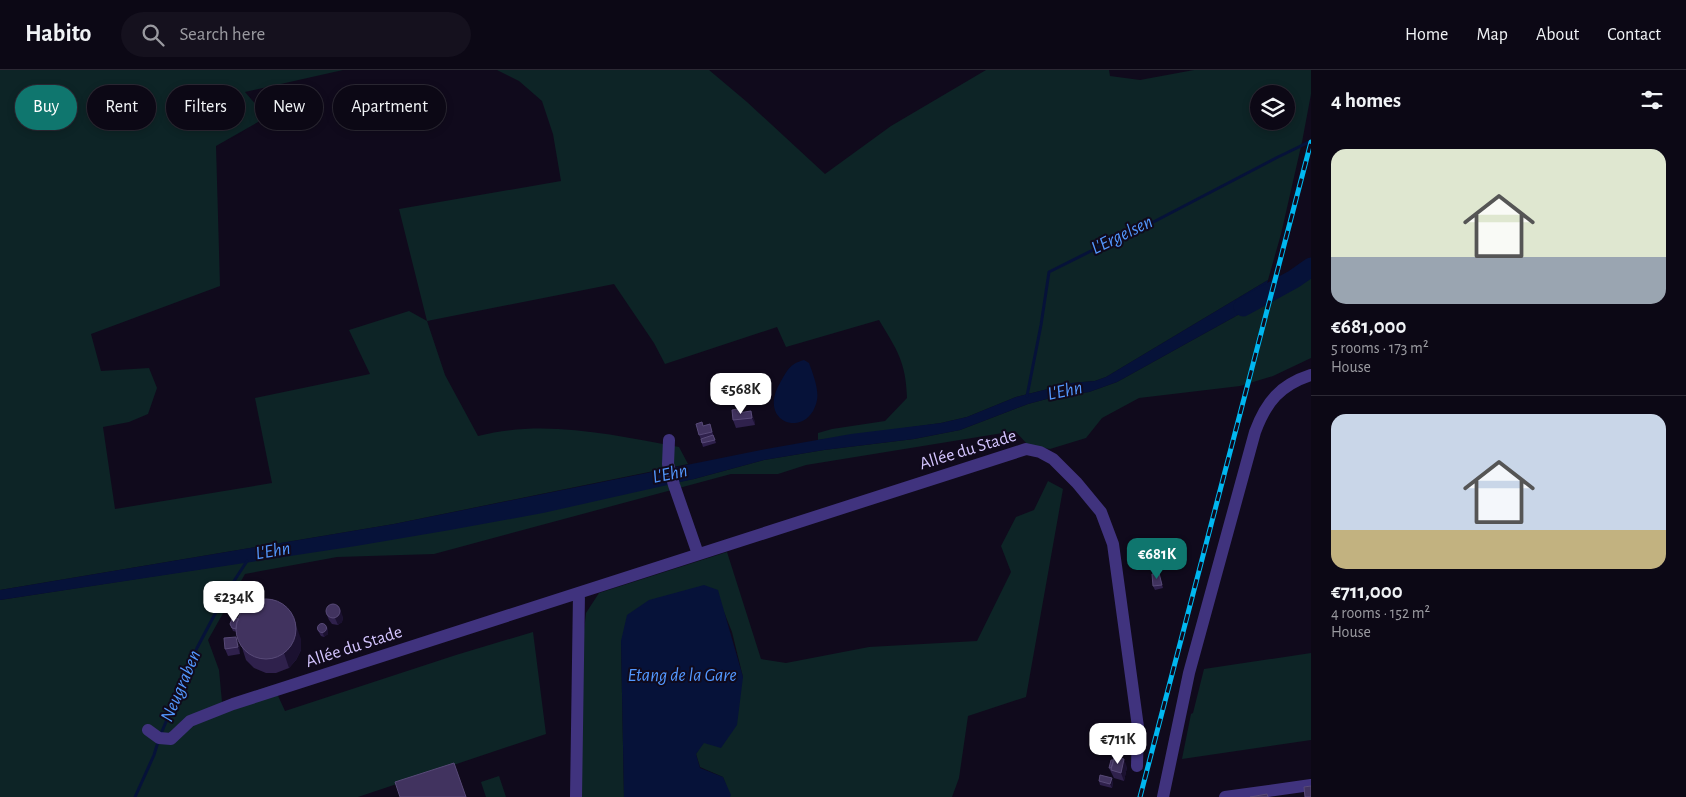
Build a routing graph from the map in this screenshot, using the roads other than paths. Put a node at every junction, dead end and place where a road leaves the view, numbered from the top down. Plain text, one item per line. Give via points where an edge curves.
1 (1311, 375) edge
2 (669, 440) dead end
3 (698, 554) junction
4 (579, 593) junction
5 (148, 730) dead end
6 (1137, 766) dead end
7 (1311, 785) edge
8 (576, 797) edge
9 (1162, 797) edge
10 (1225, 797) edge

1 - 9 street via 1280,390 1259,419 1189,673
2 - 3 street via 668,464
3 - 4 street, Allée du Stade
3 - 6 street, Allée du Stade via 1026,449 1040,452 1053,459 1101,512 1113,544 1138,727
4 - 5 street, Allée du Stade via 233,704 190,721 171,739 159,738
4 - 8 street
7 - 10 street

